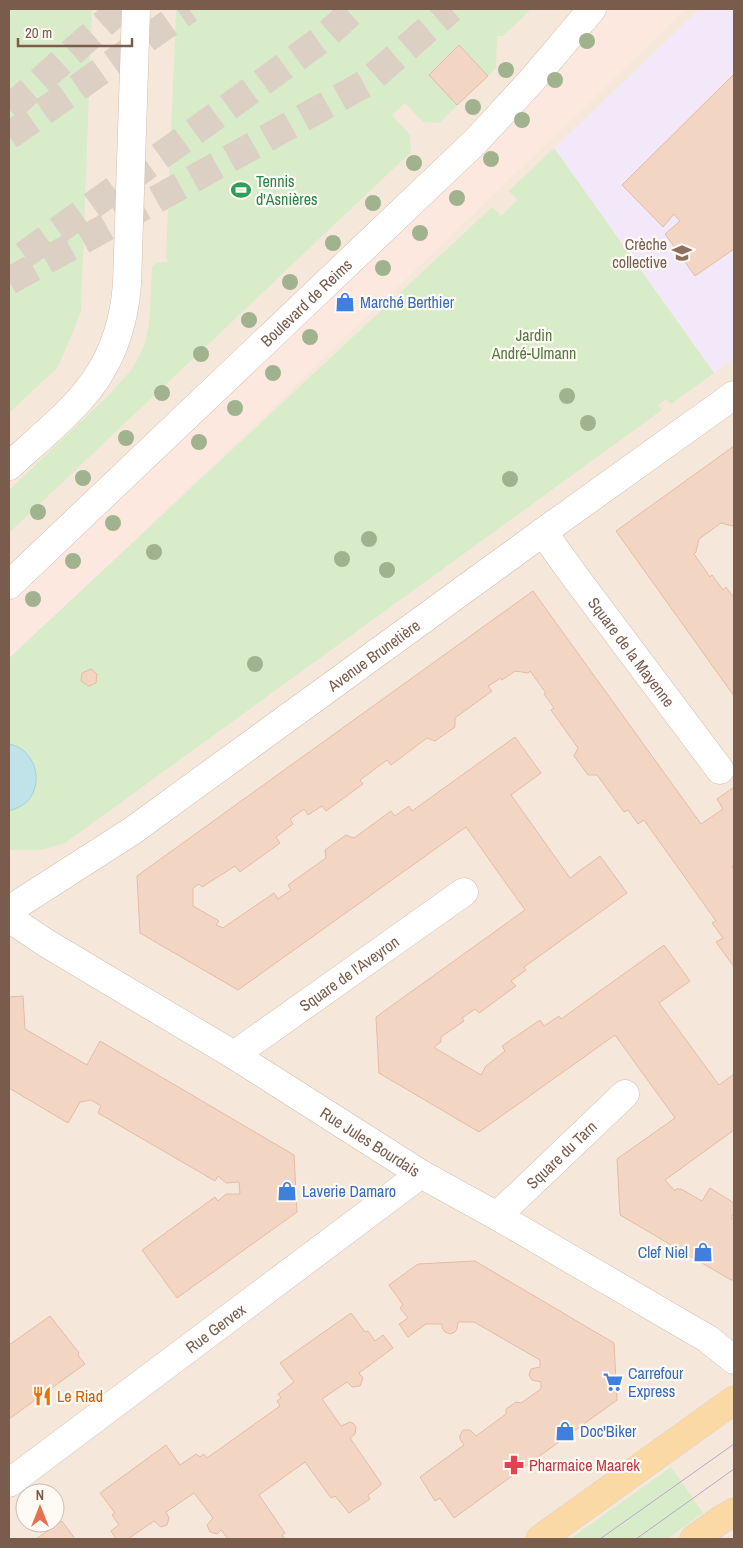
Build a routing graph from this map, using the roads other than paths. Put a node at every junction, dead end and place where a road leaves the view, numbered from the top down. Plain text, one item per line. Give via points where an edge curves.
1 (136, 9) edge
2 (592, 9) edge
3 (734, 395) edge
4 (9, 466) edge
5 (544, 532) junction
6 (9, 584) edge
7 (720, 770) dead end
8 (464, 892) dead end
9 (9, 910) edge
10 (9, 918) edge
11 (234, 1054) junction
12 (625, 1094) dead end
13 (421, 1174) junction
14 (497, 1216) junction
15 (734, 1360) edge
16 (734, 1400) edge
17 (9, 1483) edge
18 (734, 1512) edge
19 (540, 1539) edge
20 (694, 1539) edge

1 - 4 street via 128,276 120,329 109,357 84,396
2 - 6 street, Boulevard de Reims via 534,79 476,141
3 - 5 street, Avenue Brunetière
5 - 7 street, Square de la Mayenne
5 - 9 street, Avenue Brunetière via 132,831
8 - 11 street, Square de l'Aveyron
10 - 11 street, Rue Jules Bourdais
11 - 13 street, Rue Jules Bourdais
12 - 14 street, Square du Tarn
13 - 14 street, Rue Jules Bourdais
13 - 17 street, Rue Gervex
14 - 15 street, Rue Jules Bourdais via 708,1339
16 - 19 main road
18 - 20 main road

